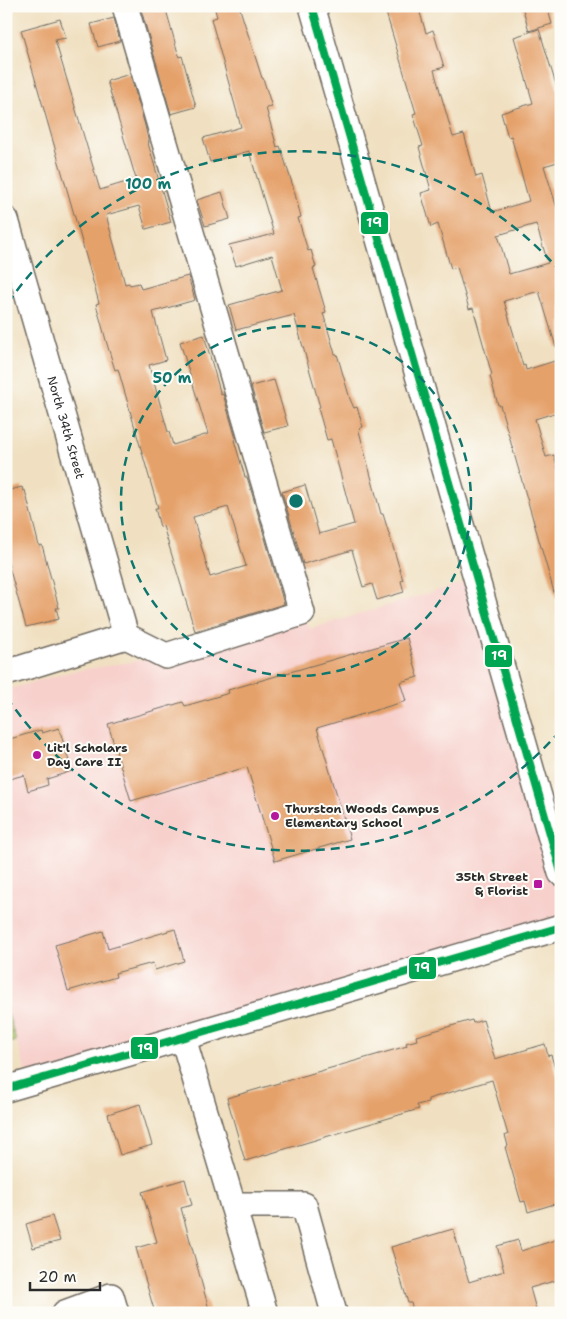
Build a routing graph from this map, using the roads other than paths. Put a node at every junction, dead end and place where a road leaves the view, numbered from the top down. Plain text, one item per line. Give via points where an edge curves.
1 (125, 6) edge
2 (312, 6) edge
3 (6, 220) edge
4 (126, 636) junction
5 (6, 673) edge
6 (561, 873) edge
7 (561, 927) edge
8 (183, 1038) junction
9 (6, 1089) edge
10 (233, 1205) junction
11 (65, 1313) edge
12 (116, 1313) edge
13 (265, 1313) edge
14 (334, 1313) edge

1 - 4 street via 302,613 166,656
2 - 6 street
3 - 4 street, North 34th Street
4 - 5 street
7 - 8 street
8 - 9 street
8 - 10 street
10 - 13 street
10 - 14 street via 304,1206
11 - 12 street via 112,1296

